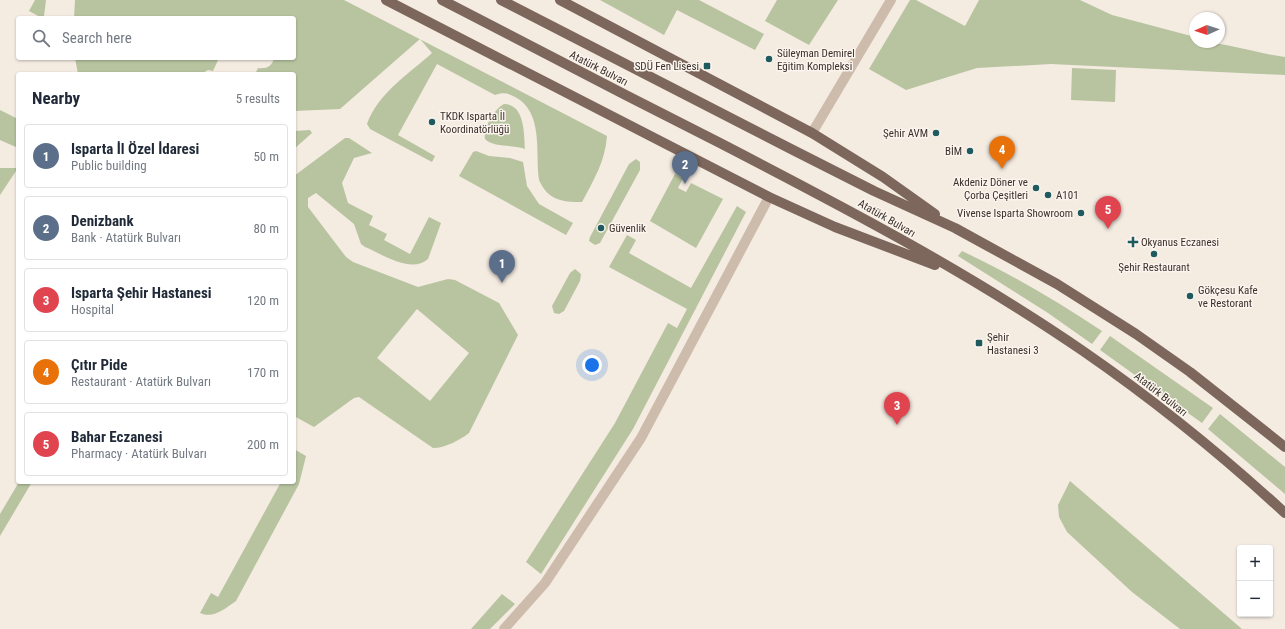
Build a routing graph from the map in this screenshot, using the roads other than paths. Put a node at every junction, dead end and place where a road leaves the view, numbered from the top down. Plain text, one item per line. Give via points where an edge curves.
1 (386, 0) edge
2 (442, 0) edge
3 (501, 0) edge
4 (560, 0) edge
5 (891, 0) edge
6 (812, 132) junction
7 (769, 197) junction
8 (955, 228) junction
9 (956, 273) junction
10 (1285, 447) edge
11 (1285, 513) edge
12 (504, 629) edge

1 - 7 main road
2 - 9 main road, Atatürk Bulvarı via 851,211
3 - 8 main road, Atatürk Bulvarı via 868,187
4 - 6 main road
5 - 6 street
6 - 8 main road via 883,177
7 - 9 main road via 835,227
7 - 12 street via 641,438 545,583
8 - 10 main road, Atatürk Bulvarı via 1057,284 1136,334 1190,372
9 - 11 main road, Atatürk Bulvarı via 1124,380 1222,458

